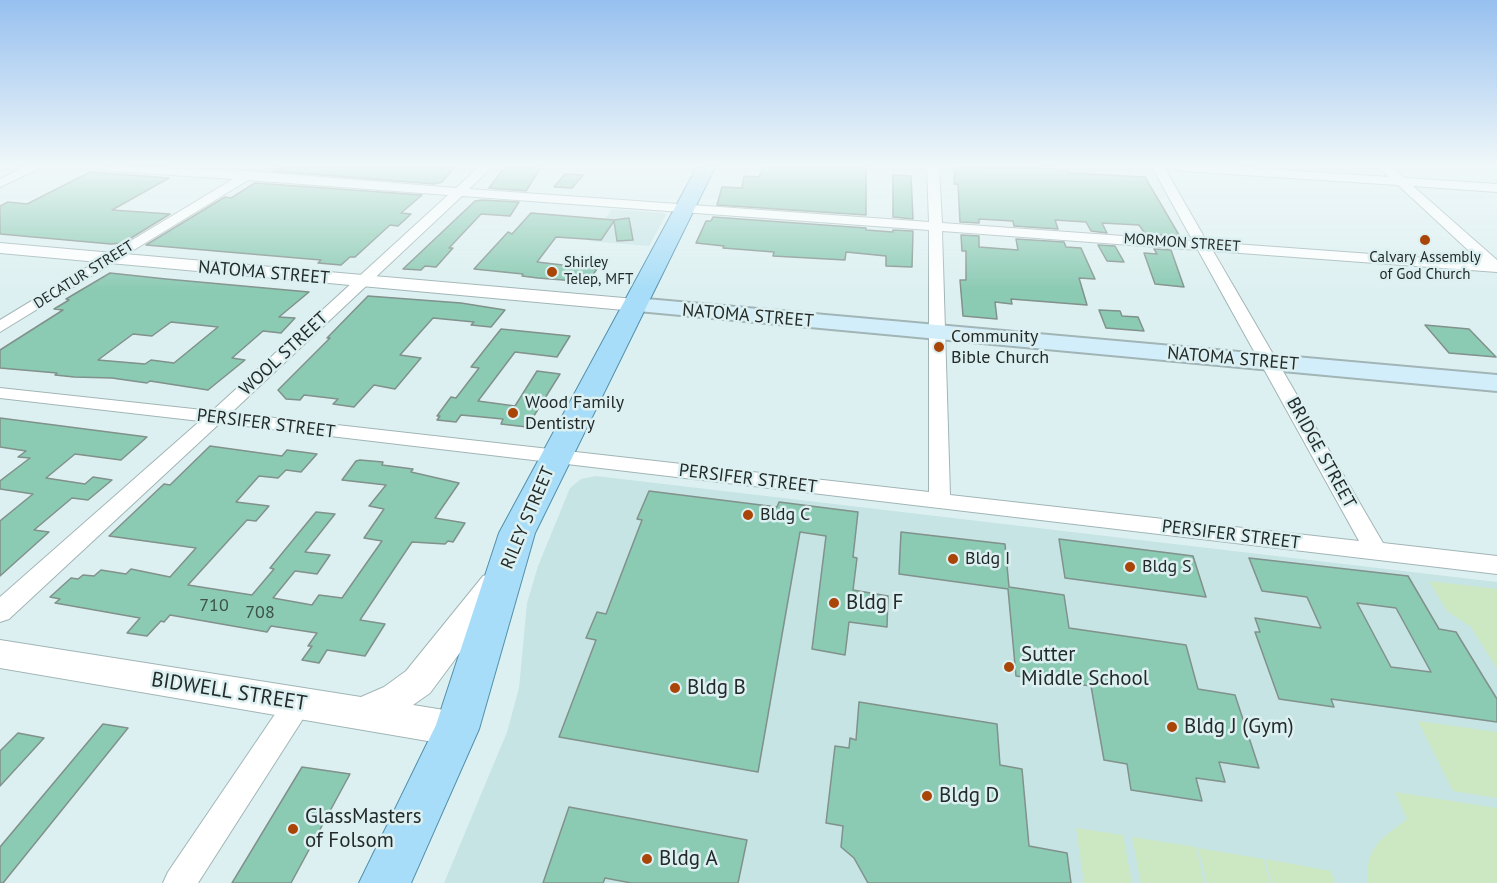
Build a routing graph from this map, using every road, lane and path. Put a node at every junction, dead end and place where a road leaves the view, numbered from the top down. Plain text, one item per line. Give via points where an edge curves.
1 (194, 208) edge
2 (442, 208) edge
3 (674, 208) edge
4 (935, 208) edge
5 (1180, 208) edge
6 (1430, 208) edge
7 (684, 209) junction
8 (936, 227) junction
9 (1200, 244) junction
10 (0, 248) edge
11 (110, 260) junction
12 (1497, 268) edge
13 (362, 282) junction
14 (635, 305) junction
15 (0, 327) edge
16 (938, 333) junction
17 (1270, 362) junction
18 (1497, 383) edge
19 (0, 393) edge
20 (214, 418) junction
21 (555, 455) junction
22 (940, 501) junction
23 (1376, 551) junction
24 (1497, 565) edge
25 (505, 569) junction
26 (0, 612) edge
27 (0, 654) edge
28 (298, 703) junction
29 (362, 714) junction
30 (457, 729) junction
31 (179, 883) edge
32 (385, 883) edge

1 - 11 street, DECATUR STREET
2 - 13 street, WOOL STREET
3 - 7 street, MORMON STREET
4 - 8 street
5 - 9 street, BRIDGE STREET
6 - 12 street
7 - 8 street, MORMON STREET
7 - 14 main road, RILEY STREET
8 - 9 street, MORMON STREET
8 - 16 street
9 - 12 street, MORMON STREET
9 - 17 street, BRIDGE STREET
10 - 11 street, NATOMA STREET
11 - 13 street, NATOMA STREET
11 - 15 street, DECATUR STREET
13 - 14 street, NATOMA STREET
13 - 20 street, WOOL STREET
14 - 16 main road, NATOMA STREET
14 - 21 main road, RILEY STREET
16 - 17 main road, NATOMA STREET
16 - 22 street
17 - 18 main road, NATOMA STREET
17 - 23 street, BRIDGE STREET
19 - 20 street, PERSIFER STREET
20 - 21 street, PERSIFER STREET
20 - 26 street, WOOL STREET
21 - 22 street, PERSIFER STREET
21 - 25 main road, RILEY STREET via 517,533
22 - 23 street, PERSIFER STREET
23 - 24 street, PERSIFER STREET
25 - 29 street via 425,675 396,698
25 - 30 main road, RILEY STREET
27 - 28 street, BIDWELL STREET
28 - 29 street, BIDWELL STREET
28 - 31 street
29 - 30 street, BIDWELL STREET
30 - 32 main road, RILEY STREET

